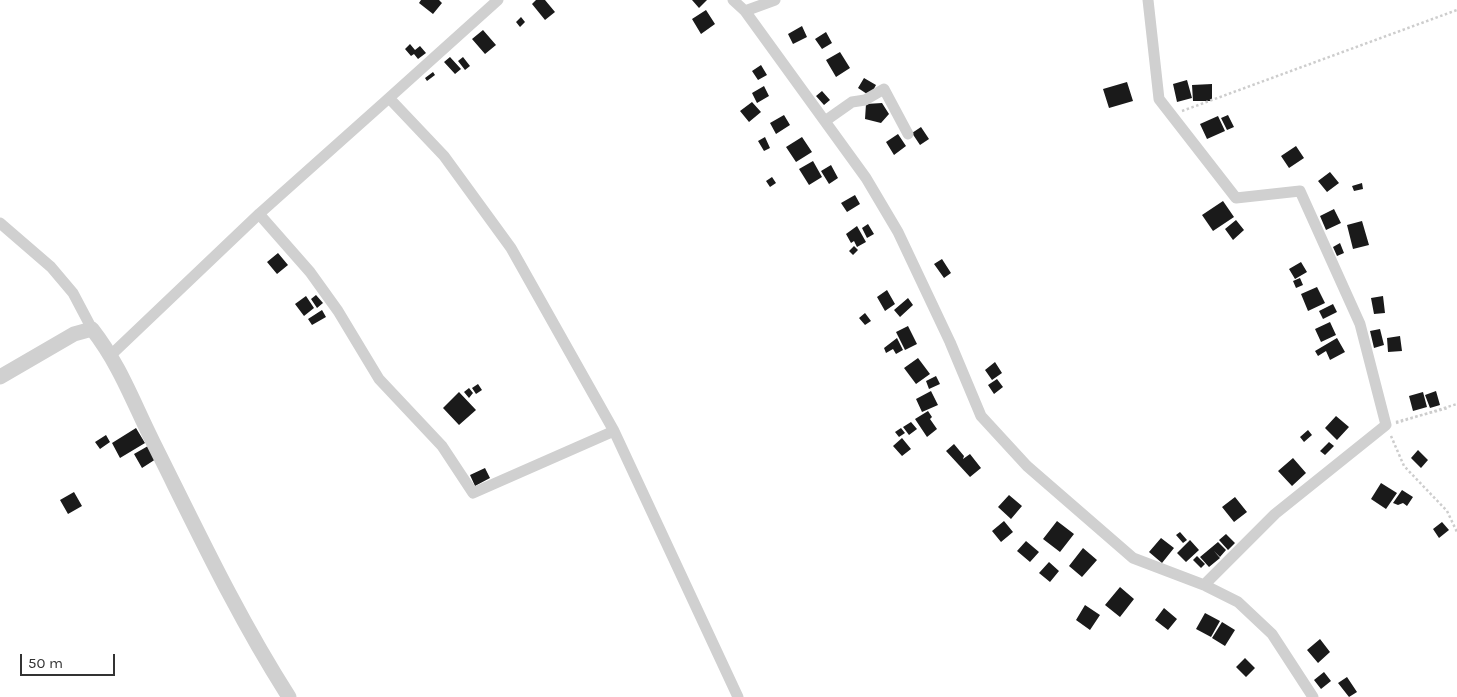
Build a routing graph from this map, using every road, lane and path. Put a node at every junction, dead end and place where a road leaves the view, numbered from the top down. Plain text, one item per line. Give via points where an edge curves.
1 (498, 0) edge
2 (733, 0) edge
3 (775, 0) edge
4 (1148, 0) edge
5 (1457, 10) edge
6 (745, 11) junction
7 (389, 98) junction
8 (1171, 115) junction
9 (825, 121) junction
10 (908, 134) dead end
11 (259, 214) junction
12 (0, 223) edge
13 (92, 329) junction
14 (112, 354) junction
15 (0, 377) edge
16 (1457, 404) edge
17 (1386, 425) junction
18 (614, 431) junction
19 (1457, 532) edge
20 (1204, 585) junction
21 (289, 697) edge
22 (738, 697) edge
23 (1313, 697) edge

1 - 7 street
2 - 6 street
3 - 6 street
4 - 8 street via 1158,99
5 - 8 path
6 - 9 street
7 - 11 street
7 - 18 street via 444,156 511,248
8 - 17 street via 1236,198 1300,192 1360,324
9 - 10 street via 852,102 865,100 884,89
9 - 20 street via 866,178 898,232 981,416 1027,466 1133,558
11 - 14 street
11 - 18 street via 310,272 379,379 442,446 473,493
12 - 13 street via 51,267 73,293
13 - 14 street
13 - 15 street via 74,334
14 - 21 street via 261,654
16 - 17 path
17 - 19 path via 1404,466 1447,511
17 - 20 street via 1275,514
18 - 22 street
20 - 23 street via 1238,602 1272,634

